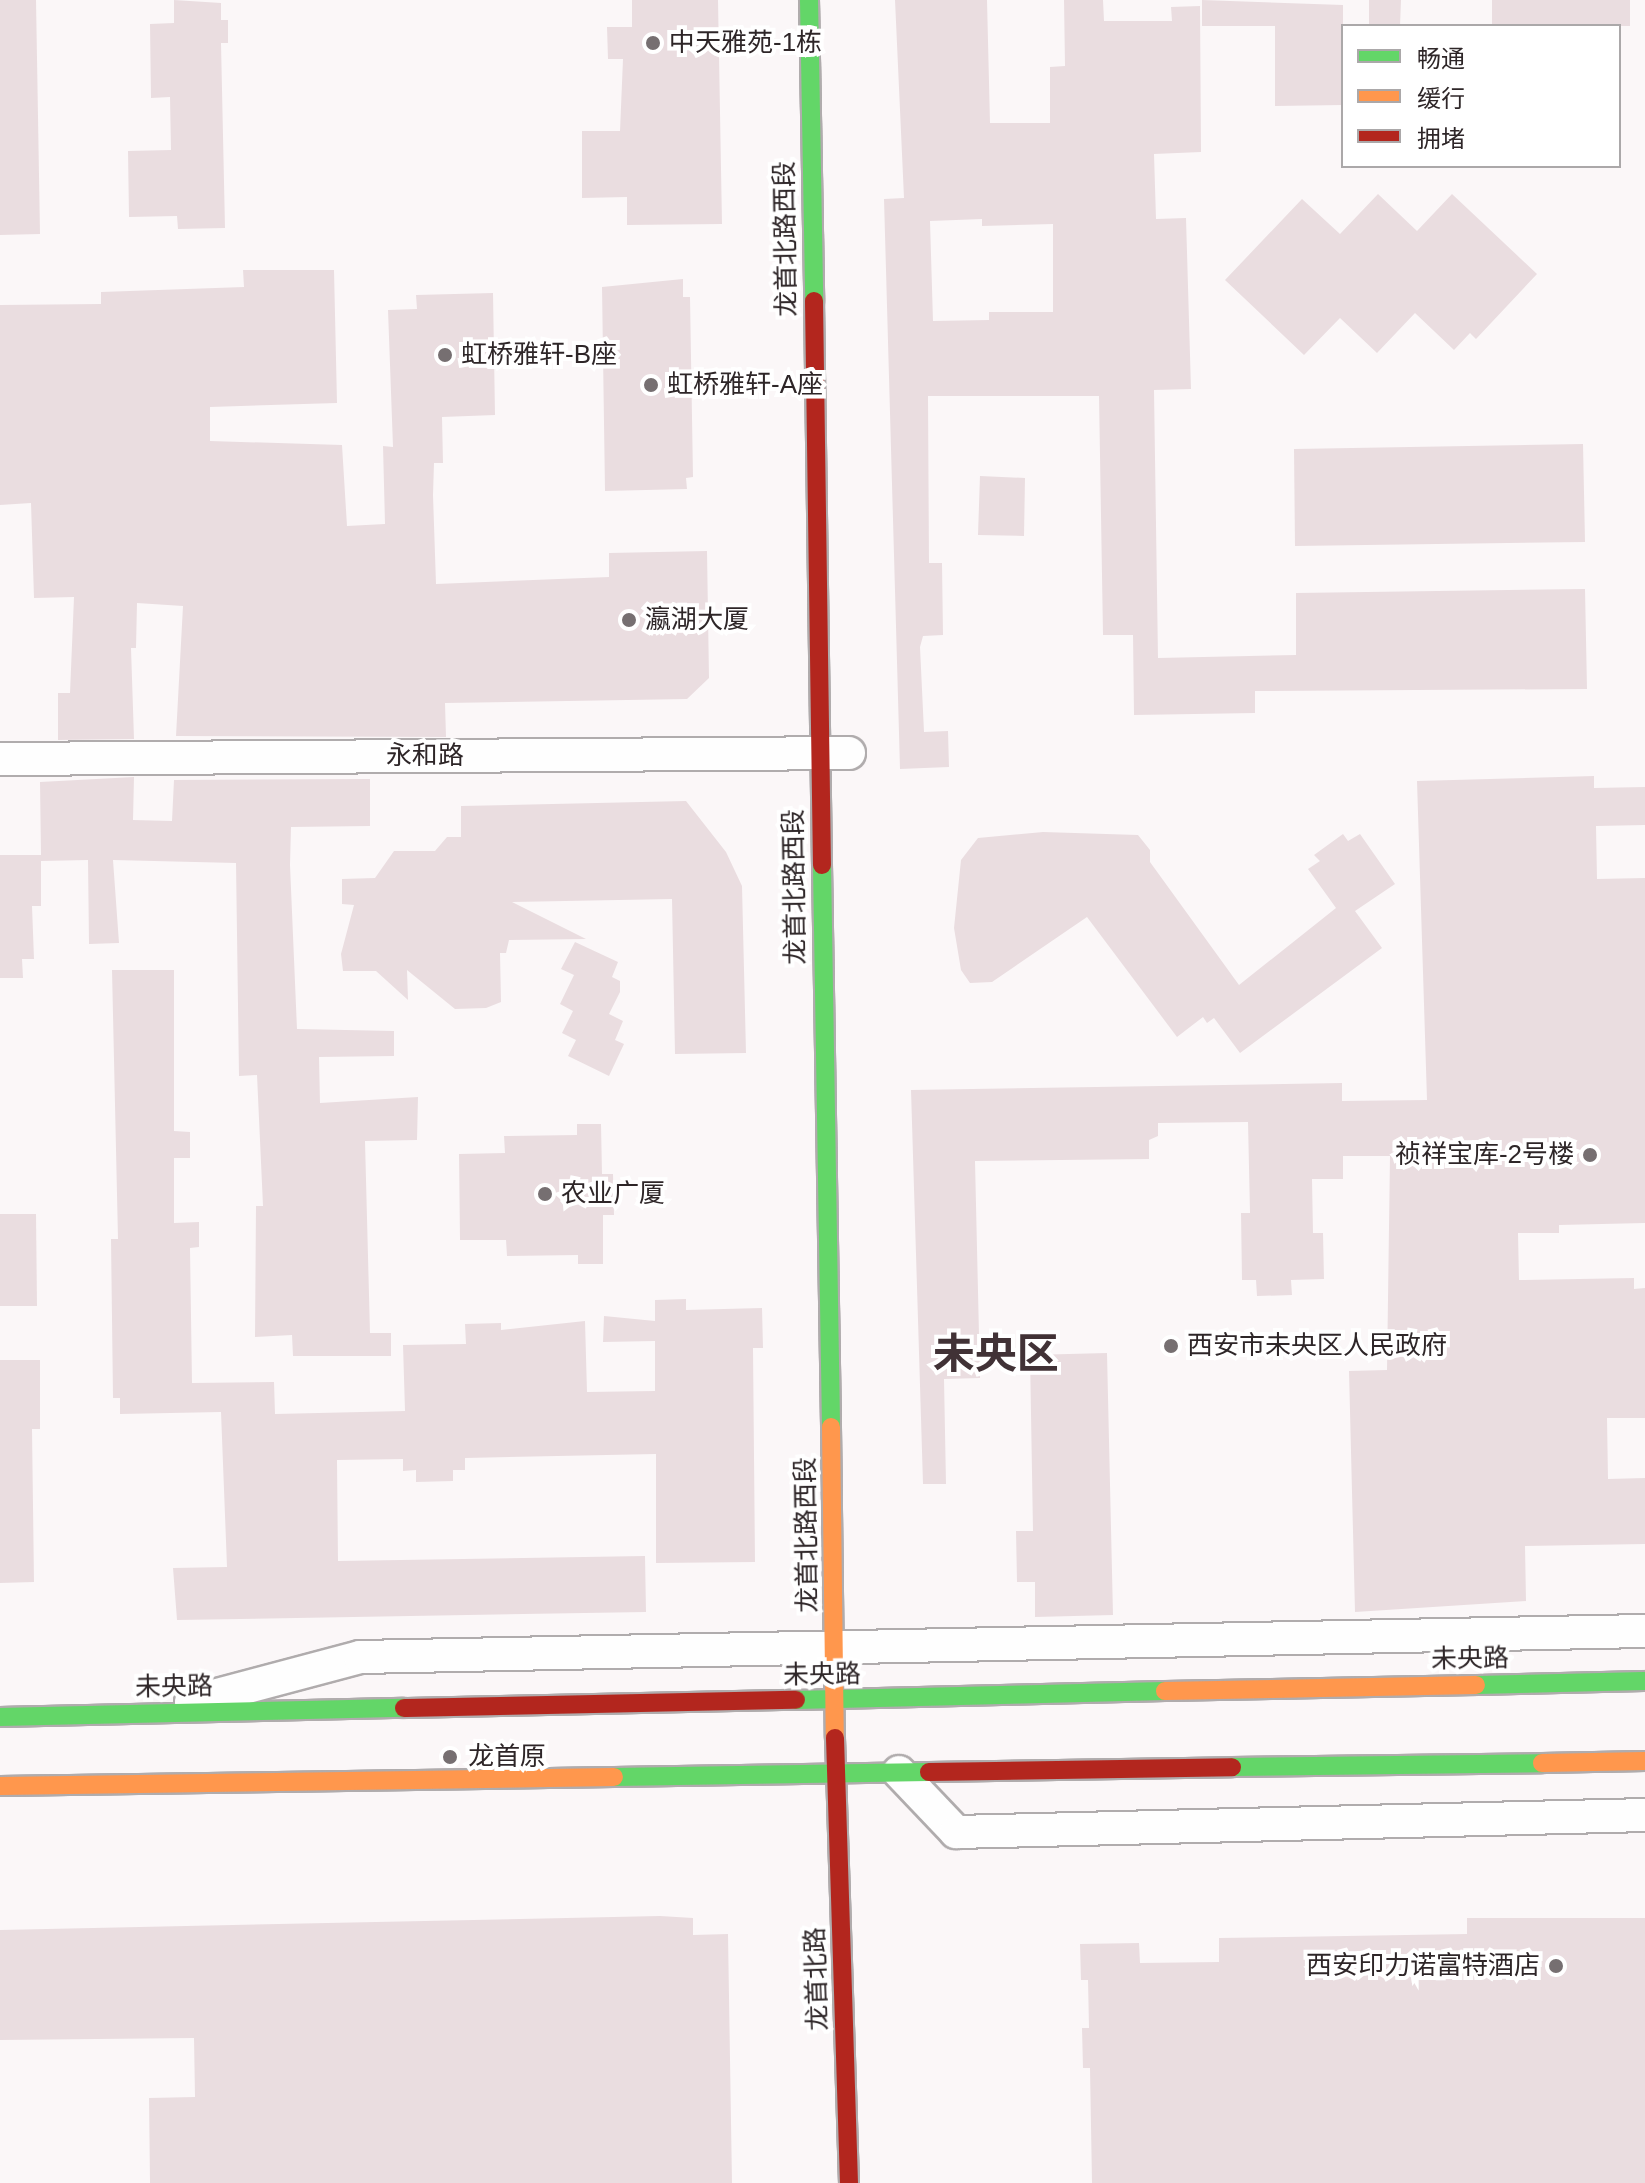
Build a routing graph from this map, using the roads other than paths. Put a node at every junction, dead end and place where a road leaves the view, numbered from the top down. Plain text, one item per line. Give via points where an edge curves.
1 (809, 0) edge
2 (842, 753) junction
3 (0, 759) edge
4 (1645, 1631) edge
5 (854, 1638) junction
6 (1645, 1681) edge
7 (837, 1702) junction
8 (865, 1708) junction
9 (127, 1714) junction
10 (0, 1717) edge
11 (1645, 1761) edge
12 (899, 1772) junction
13 (836, 1773) junction
14 (0, 1786) edge
15 (1645, 1815) edge
16 (849, 2183) edge

1 - 2 main road, 龙首北路西段
2 - 3 street, 永和路
2 - 5 main road, 龙首北路西段
4 - 5 street
5 - 7 main road, 龙首北路西段
5 - 8 main road, 龙首北路西段
5 - 9 street via 360,1657
6 - 8 main road, 未央路
7 - 8 main road, 未央路
7 - 9 main road, 未央路
7 - 13 main road, 龙首北路西段
9 - 10 main road, 未央路
11 - 12 main road
12 - 13 main road via 866,1765
12 - 15 street via 956,1832
13 - 14 main road
13 - 16 main road, 龙首北路

